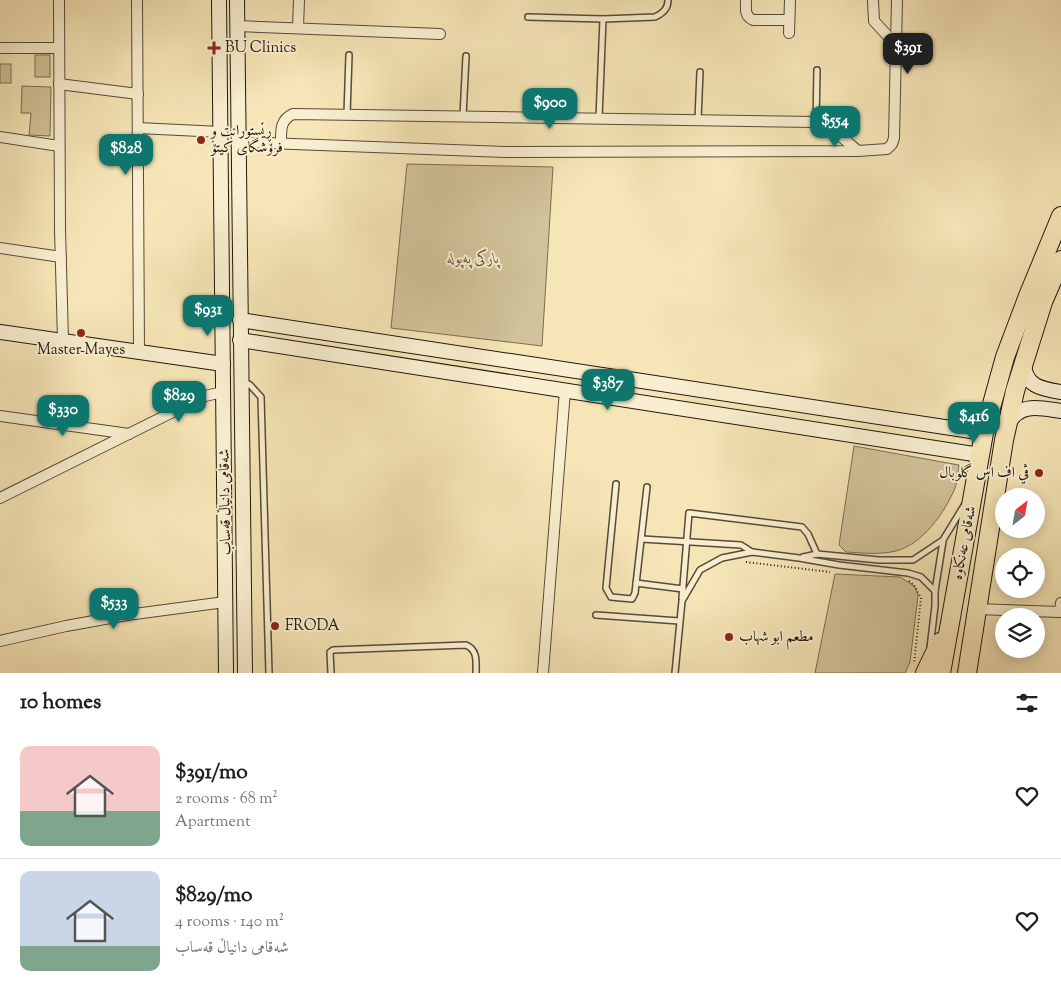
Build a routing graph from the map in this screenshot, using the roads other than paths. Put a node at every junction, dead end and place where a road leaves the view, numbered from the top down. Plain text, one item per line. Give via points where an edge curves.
1 (59, 0) edge
2 (137, 0) edge
3 (219, 0) edge
4 (236, 0) edge
5 (299, 0) edge
6 (668, 0) edge
7 (746, 0) edge
8 (790, 0) edge
9 (873, 0) edge
10 (897, 0) edge
11 (528, 17) dead end
12 (603, 19) junction
13 (790, 20) junction
14 (237, 26) junction
15 (298, 27) junction
16 (789, 33) dead end
17 (440, 34) dead end
18 (897, 46) junction
19 (0, 48) edge
20 (59, 48) junction
21 (349, 55) dead end
22 (466, 56) dead end
23 (817, 70) dead end
24 (700, 72) dead end
25 (59, 84) junction
26 (138, 94) junction
27 (347, 114) junction
28 (463, 116) junction
29 (599, 118) junction
30 (698, 119) junction
31 (816, 122) junction
32 (138, 128) junction
33 (221, 132) junction
34 (0, 137) edge
35 (238, 142) junction
36 (281, 143) junction
37 (59, 146) junction
38 (858, 151) junction
39 (1061, 216) edge
40 (222, 222) junction
41 (239, 222) junction
42 (0, 248) edge
43 (61, 257) junction
44 (1060, 264) edge
45 (240, 320) junction
46 (0, 332) edge
47 (240, 340) junction
48 (63, 341) junction
49 (139, 352) junction
50 (1024, 359) junction
51 (223, 364) junction
52 (241, 379) junction
53 (565, 390) junction
54 (1056, 391) edge
55 (223, 392) junction
56 (1055, 410) edge
57 (0, 416) edge
58 (1008, 424) junction
59 (956, 429) junction
60 (984, 433) junction
61 (129, 434) junction
62 (952, 450) junction
63 (980, 455) junction
64 (616, 484) dead end
65 (646, 486) dead end
66 (974, 492) junction
67 (3, 495) edge
68 (642, 539) junction
69 (944, 540) junction
70 (687, 541) junction
71 (752, 552) junction
72 (817, 554) junction
73 (799, 558) junction
74 (636, 583) junction
75 (683, 589) junction
76 (935, 591) junction
77 (682, 601) junction
78 (226, 602) junction
79 (1060, 609) edge
80 (976, 610) junction
81 (596, 615) dead end
82 (680, 621) junction
83 (0, 641) edge
84 (926, 670) edge
85 (226, 673) edge
86 (245, 673) edge
87 (269, 673) edge
88 (331, 673) edge
89 (476, 673) edge
90 (543, 673) edge
91 (675, 673) edge
92 (967, 673) edge

1 - 20 street
2 - 26 street
3 - 33 street, شەقامی دانیاڵ قەساب
4 - 14 street, شەقامی دانیاڵ قەساب
5 - 15 street
6 - 12 lane via 666,9 655,17
7 - 13 street via 748,18
8 - 13 street
9 - 18 street via 874,21
10 - 18 street
11 - 12 lane
12 - 29 lane
13 - 16 street
14 - 15 street
14 - 35 street, شەقامی دانیاڵ قەساب
15 - 17 street
18 - 38 street via 892,144 887,149
19 - 20 street
20 - 25 street
21 - 27 lane
22 - 28 lane
23 - 31 lane
24 - 30 lane
25 - 26 street
25 - 37 street
26 - 32 street
27 - 28 street
27 - 36 street via 293,114 286,117
28 - 29 street
29 - 30 street
30 - 31 street
31 - 38 street
32 - 33 street
32 - 49 street
33 - 40 street, شەقامی دانیاڵ قەساب
34 - 37 street
35 - 36 street
35 - 41 street, شەقامی دانیاڵ قەساب
36 - 38 street via 505,152
37 - 43 street
39 - 60 highway, شەقامی عەنکاوە via 1005,357
40 - 41 street
40 - 51 street, شەقامی دانیاڵ قەساب
41 - 45 street, شەقامی دانیاڵ قەساب
42 - 43 street
43 - 48 street
44 - 50 highway, شەقامی عەنکاوە
45 - 47 street, شەقامی دانیاڵ قەساب
45 - 59 street
46 - 48 street
47 - 52 street, شەقامی دانیاڵ قەساب
47 - 53 street
48 - 49 street
49 - 51 street
50 - 54 street via 1024,369 1031,382 1040,388
50 - 58 highway, شەقامی عەنکاوە
51 - 55 street, شەقامی دانیاڵ قەساب
52 - 86 street, شەقامی دانیاڵ قەساب
52 - 87 lane via 261,397
53 - 62 street
53 - 90 street
54 - 56 street via 1045,394 1043,398 1043,404
55 - 61 street via 205,396
55 - 78 street, شەقامی دانیاڵ قەساب
56 - 58 street via 1022,409
57 - 61 street
58 - 80 highway, شەقامی عەنکاوە
59 - 60 street
59 - 62 street via 961,439
60 - 63 highway, شەقامی عەنکاوە
61 - 67 street
62 - 63 street
63 - 66 highway, شەقامی عەنکاوە
64 - 74 lane via 606,588 611,597 632,599
65 - 68 lane
66 - 69 lane
66 - 84 highway, شەقامی عەنکاوە via 950,618
68 - 70 lane
68 - 74 lane
69 - 72 lane via 913,560
69 - 76 lane
70 - 71 lane via 741,545
70 - 72 lane via 689,513 802,527
70 - 75 lane
71 - 73 lane
71 - 77 lane via 728,557 700,570
72 - 73 lane
73 - 76 lane via 839,566 908,572 920,577
74 - 75 lane
75 - 77 lane
76 - 84 lane
77 - 82 lane
78 - 83 street via 127,615
78 - 85 street, شەقامی دانیاڵ قەساب
79 - 80 street
80 - 92 highway, شەقامی عەنکاوە
81 - 82 lane
82 - 91 lane
88 - 89 lane via 330,652 333,650 466,645 475,652

